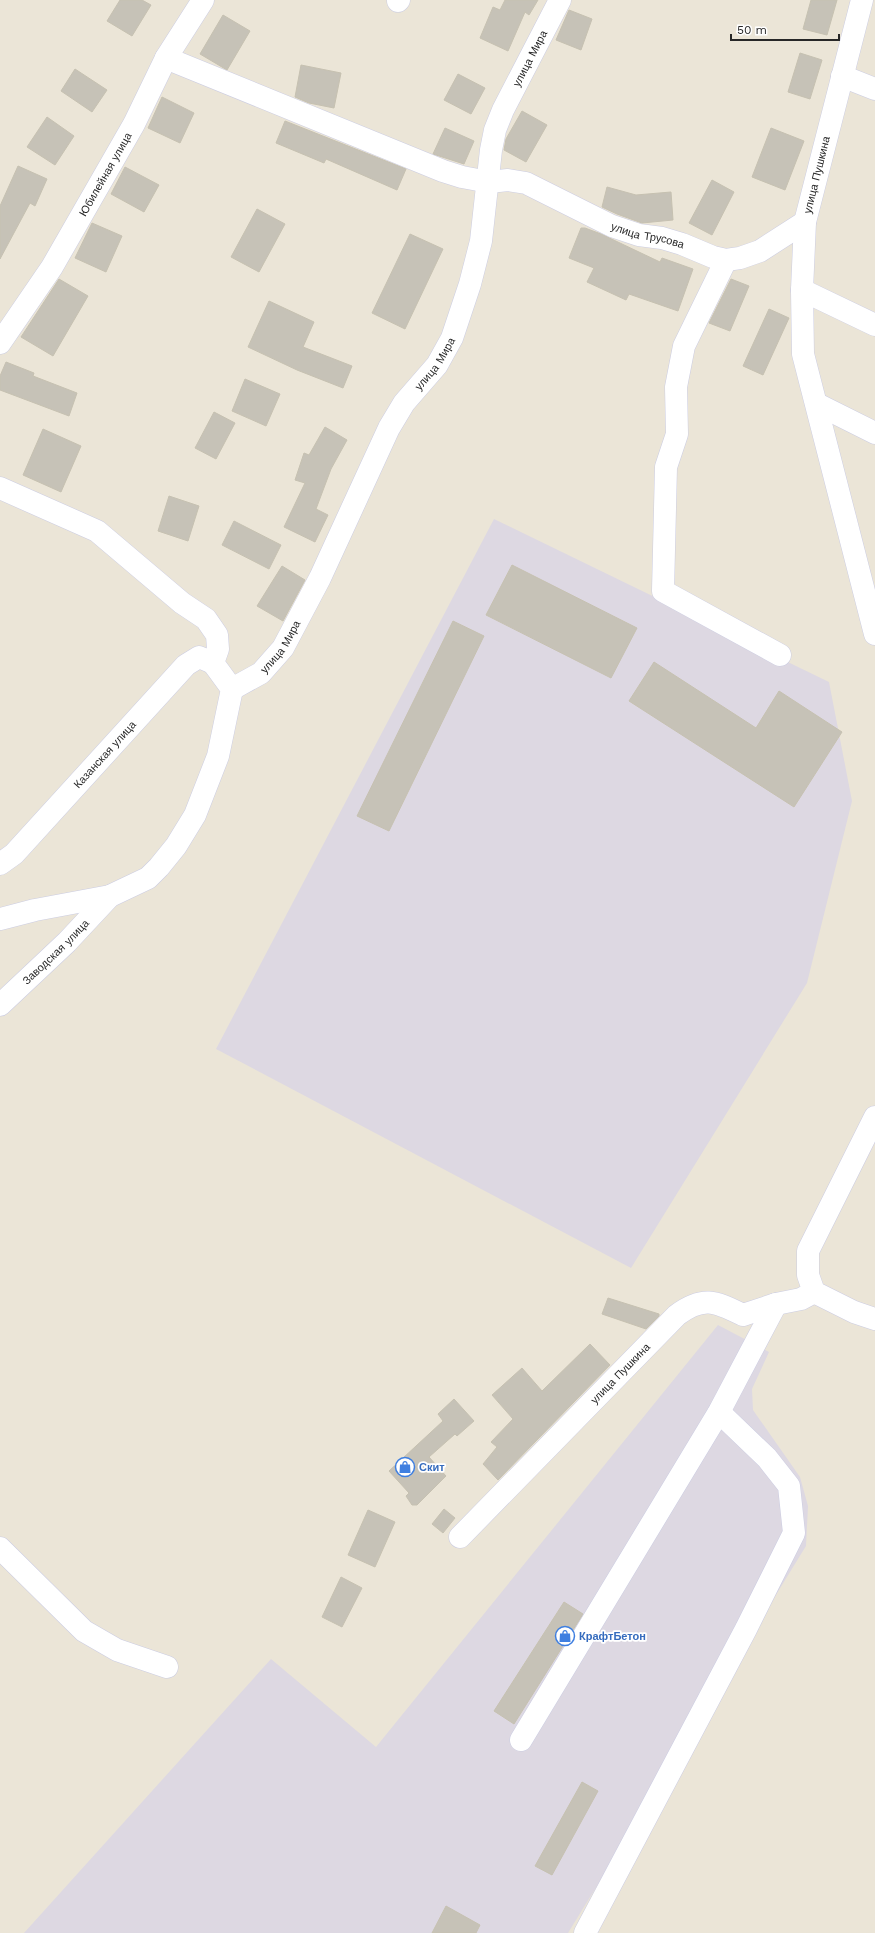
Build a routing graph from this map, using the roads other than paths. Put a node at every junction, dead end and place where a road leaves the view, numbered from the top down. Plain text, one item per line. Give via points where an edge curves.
1 (203, 0) edge
2 (560, 0) edge
3 (862, 0) edge
4 (166, 58) junction
5 (842, 76) junction
6 (875, 89) edge
7 (488, 182) junction
8 (805, 222) junction
9 (726, 260) junction
10 (802, 290) junction
11 (875, 324) edge
12 (0, 343) edge
13 (817, 404) junction
14 (875, 432) edge
15 (0, 488) edge
16 (875, 634) edge
17 (780, 655) dead end
18 (212, 663) junction
19 (232, 689) junction
20 (0, 864) edge
21 (110, 896) junction
22 (0, 919) edge
23 (0, 1005) edge
24 (875, 1117) edge
25 (814, 1292) junction
26 (776, 1304) junction
27 (875, 1319) edge
28 (718, 1412) junction
29 (460, 1537) dead end
30 (0, 1548) edge
31 (167, 1667) dead end
32 (521, 1740) dead end
33 (585, 1933) edge

1 - 4 street, Юбилейная улица
2 - 7 street, улица Мира via 495,130
3 - 5 street, улица Пушкина
4 - 7 street, улица Трусова via 443,171
4 - 12 street, Юбилейная улица via 134,124 52,267
5 - 6 street
5 - 8 street, улица Пушкина
7 - 9 street, улица Трусова via 508,180 526,183 612,226 639,235 662,238
7 - 19 street, улица Мира via 481,241 452,338 437,365 404,403 389,428 320,578 284,648 260,673
8 - 9 street, улица Трусова via 760,251
8 - 10 street, улица Пушкина
9 - 17 street via 684,346 676,386 677,434 666,467 663,592
10 - 11 street
10 - 13 street, улица Пушкина via 803,354
13 - 14 street
13 - 16 street, улица Пушкина
15 - 18 street via 97,531 182,603 206,618 217,635 218,649
18 - 19 street
18 - 20 street, Казанская улица via 199,657 186,664 14,854
19 - 21 street via 218,756 195,815 184,834 148,878
21 - 22 street
21 - 23 street, Заводская улица via 67,942
24 - 25 street via 808,1251 808,1275
25 - 26 street, улица Пушкина via 800,1299
25 - 27 street via 854,1312
26 - 28 street
26 - 29 street, улица Пушкина via 743,1315 718,1303 700,1302 683,1310
28 - 32 street
28 - 33 street via 767,1458 789,1486 794,1533
30 - 31 street via 84,1631 117,1650

